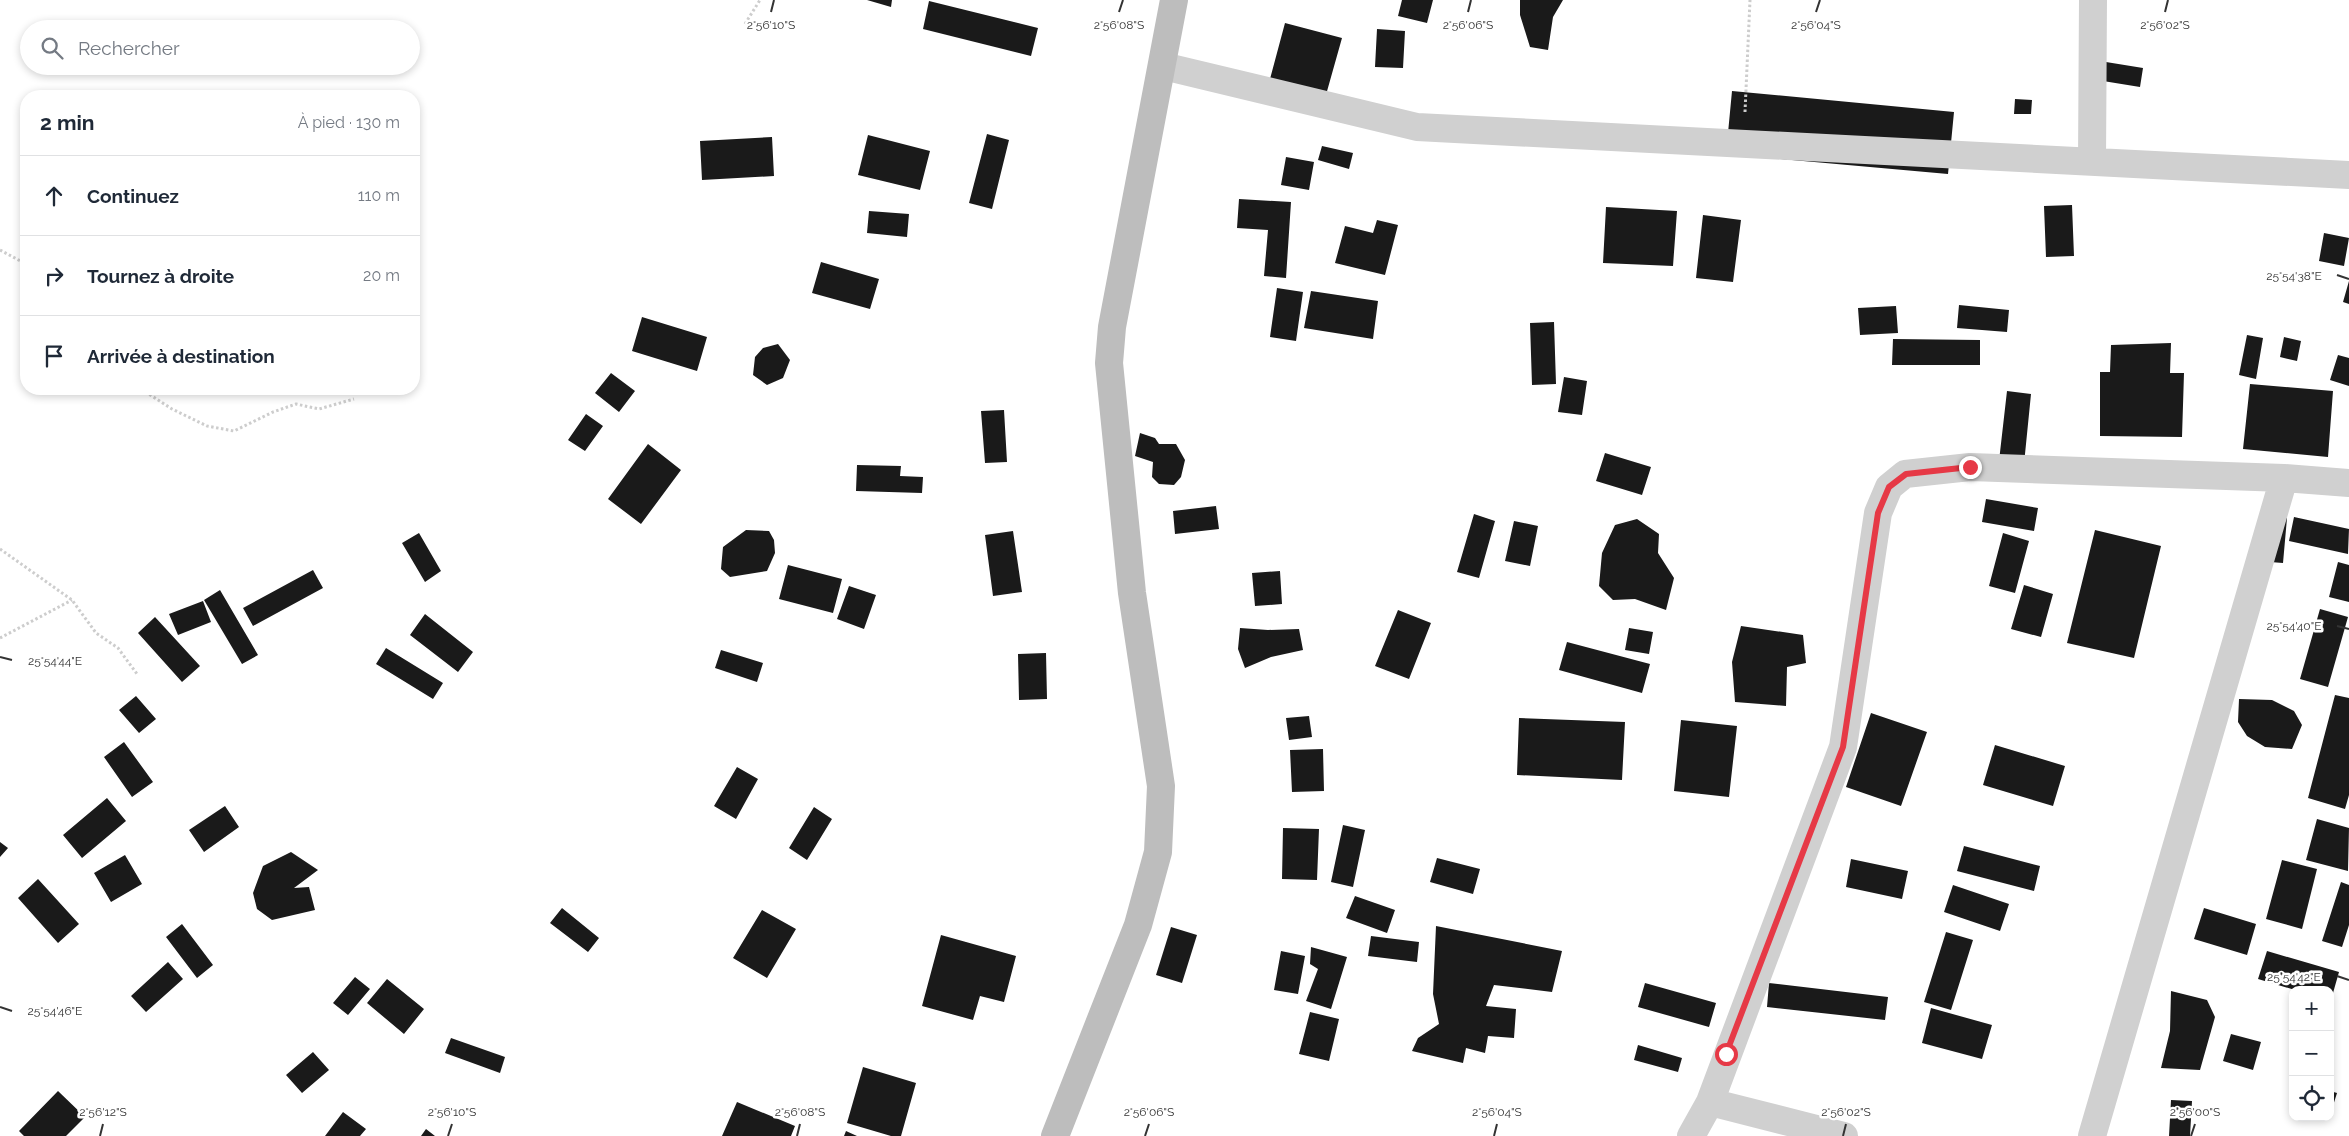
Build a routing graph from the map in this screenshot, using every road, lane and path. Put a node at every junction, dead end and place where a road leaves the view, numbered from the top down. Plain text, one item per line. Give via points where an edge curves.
1 (760, 0) edge
2 (1174, 0) edge
3 (1750, 0) edge
4 (2093, 0) edge
5 (745, 24) dead end
6 (1163, 66) junction
7 (1744, 144) junction
8 (2092, 161) junction
9 (2349, 175) edge
10 (0, 250) edge
11 (20, 261) edge
12 (150, 395) edge
13 (354, 398) dead end
14 (2284, 478) junction
15 (2349, 482) edge
16 (0, 549) edge
17 (72, 600) junction
18 (0, 638) edge
19 (137, 674) dead end
20 (1710, 1102) junction
21 (1054, 1136) edge
22 (1691, 1136) edge
23 (1844, 1136) edge
24 (2092, 1136) edge

1 - 5 path
2 - 6 street
3 - 7 path
4 - 8 street
6 - 7 street via 1417,127
6 - 21 street via 1112,327 1109,362 1132,593 1160,786 1158,852 1138,925
7 - 8 street
8 - 9 street
10 - 11 path
12 - 13 path via 206,426 234,431 296,404 319,408
14 - 15 street
14 - 20 street via 1970,467 1906,474 1889,487 1878,513 1843,747
14 - 24 street
16 - 17 path
17 - 18 path
17 - 19 path via 96,633 118,648
20 - 22 street
20 - 23 street

